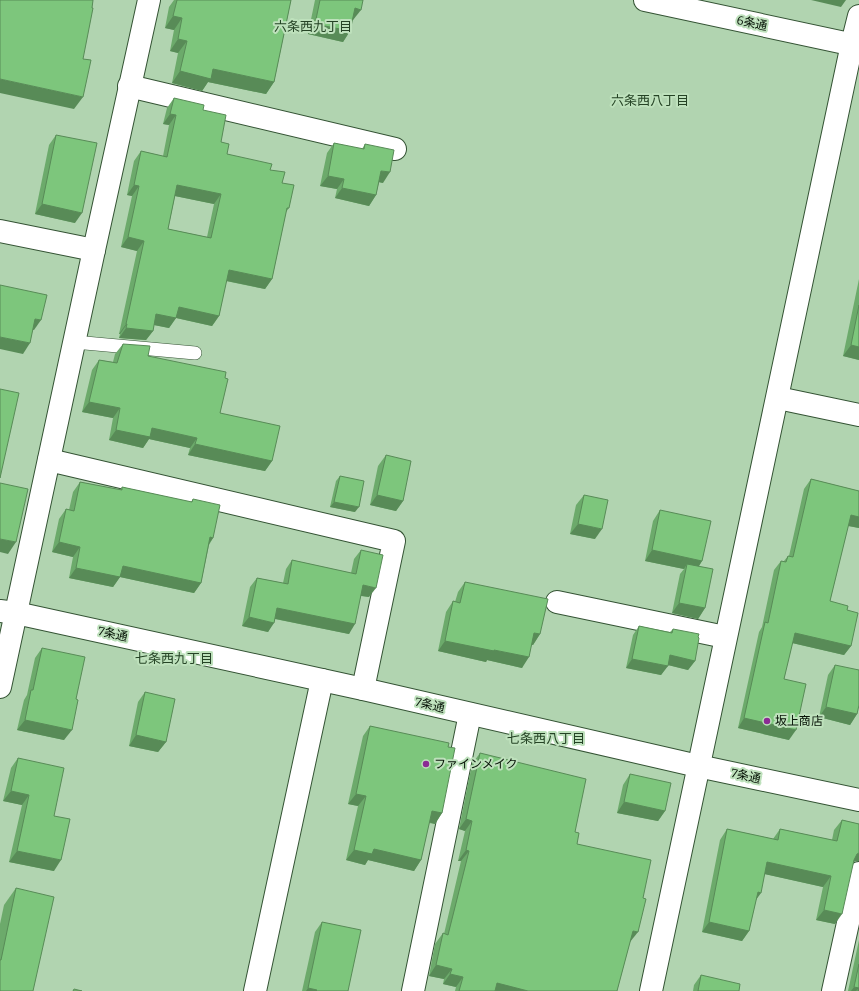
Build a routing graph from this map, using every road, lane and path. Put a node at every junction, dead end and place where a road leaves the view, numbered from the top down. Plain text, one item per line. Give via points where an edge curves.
1 (149, 0) edge
2 (645, 0) edge
3 (859, 16) edge
4 (855, 45) edge
5 (129, 86) junction
6 (395, 149) edge
7 (0, 231) edge
8 (94, 250) junction
9 (74, 342) junction
10 (195, 353) dead end
11 (778, 398) junction
12 (859, 415) edge
13 (49, 460) junction
14 (557, 602) dead end
15 (8, 612) edge
16 (726, 637) junction
17 (322, 680) junction
18 (0, 687) edge
19 (362, 689) junction
20 (470, 714) junction
21 (698, 766) junction
22 (859, 800) edge
23 (859, 873) edge
24 (255, 991) edge
25 (413, 991) edge
26 (651, 991) edge
27 (833, 991) edge

1 - 5 street
2 - 4 street, 6条通
3 - 4 street
4 - 11 street
5 - 6 street
5 - 8 street
7 - 8 street
8 - 9 street
9 - 10 lane
9 - 13 street
11 - 12 street
11 - 16 street
13 - 15 street
13 - 19 street via 394,541
14 - 16 street
15 - 17 street, 7条通
15 - 18 street
16 - 21 street
17 - 19 street, 7条通
17 - 24 street
19 - 20 street, 7条通
20 - 21 street, 7条通
20 - 25 street
21 - 22 street, 7条通
21 - 26 street
23 - 27 street

